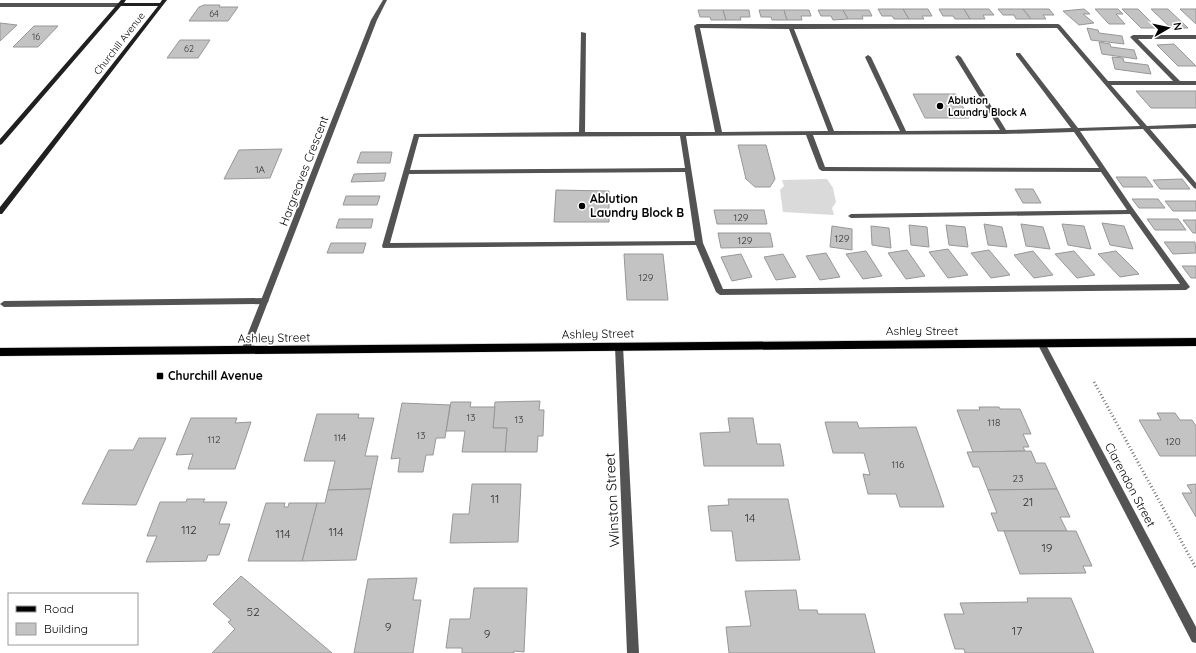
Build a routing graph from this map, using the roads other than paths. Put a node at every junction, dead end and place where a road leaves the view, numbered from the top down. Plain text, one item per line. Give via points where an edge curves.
1 (124, 0) edge
2 (385, 0) edge
3 (164, 2) edge
4 (0, 5) edge
5 (119, 5) junction
6 (792, 27) junction
7 (583, 33) dead end
8 (1196, 36) edge
9 (1018, 54) dead end
10 (868, 57) dead end
11 (958, 57) dead end
12 (1107, 83) junction
13 (1178, 83) junction
14 (1196, 83) edge
15 (1143, 126) junction
16 (1196, 126) edge
17 (1076, 130) junction
18 (1004, 132) junction
19 (904, 133) junction
20 (582, 134) junction
21 (683, 134) junction
22 (719, 134) junction
23 (809, 134) junction
24 (832, 134) junction
25 (0, 143) edge
26 (687, 170) junction
27 (1103, 170) junction
28 (406, 172) junction
29 (1196, 187) edge
30 (0, 212) edge
31 (1132, 212) junction
32 (851, 216) dead end
33 (699, 243) junction
34 (265, 301) junction
35 (4, 304) dead end
36 (1196, 342) edge
37 (1041, 343) junction
38 (620, 346) junction
39 (245, 351) junction
40 (0, 352) edge
41 (1196, 638) edge
42 (633, 653) edge

1 - 5 main road, Churchill Avenue
2 - 34 street, Hargreaves Crescent via 374,20
3 - 5 main road
3 - 30 main road, Churchill Avenue
4 - 5 street
5 - 25 main road, Churchill Avenue
6 - 12 street via 1058,26
6 - 22 street via 697,26
6 - 24 street
7 - 20 street
8 - 13 street via 1133,37
9 - 17 street
10 - 19 street
11 - 18 street
12 - 13 street
12 - 15 street
13 - 14 street
15 - 16 street
15 - 17 street
15 - 29 street
17 - 18 street
17 - 27 street
18 - 19 street
19 - 24 street
20 - 21 street
20 - 28 street via 416,135
21 - 22 street
21 - 26 street
22 - 23 street
23 - 24 street
23 - 27 street via 822,170
26 - 28 street
26 - 33 street
27 - 31 street
28 - 33 street via 386,246
31 - 32 street
31 - 33 street via 1186,287 720,292
34 - 35 street
34 - 39 street, Hargreaves Crescent
36 - 37 main road, Ashley Street
37 - 38 main road, Ashley Street
37 - 41 street, Clarendon Street
38 - 39 main road, Ashley Street
38 - 42 street, Winston Street
39 - 40 main road, Ashley Street

